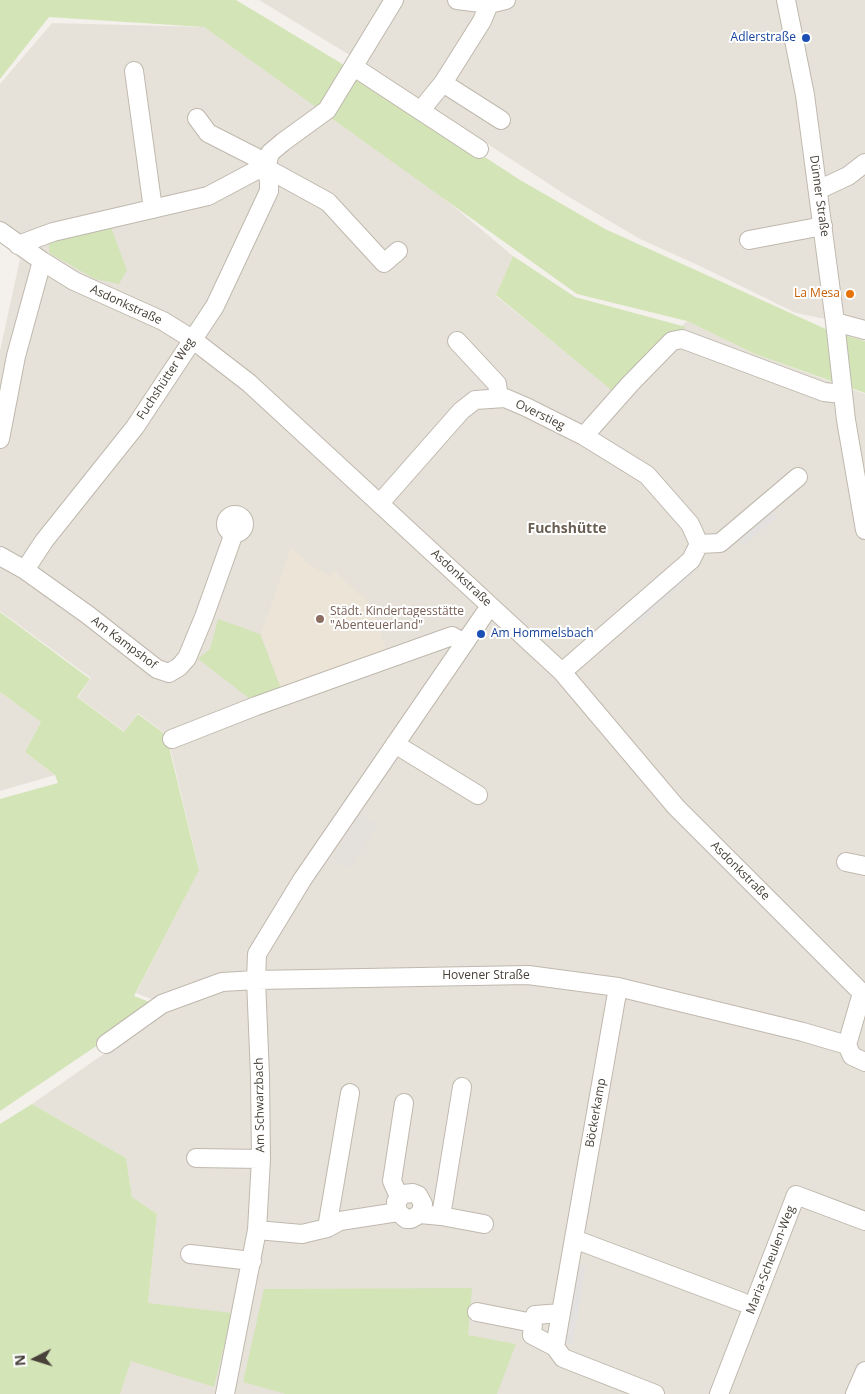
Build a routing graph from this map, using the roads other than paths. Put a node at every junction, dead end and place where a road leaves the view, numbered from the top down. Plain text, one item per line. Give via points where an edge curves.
1 (394, 0) edge
2 (457, 0) edge
3 (506, 0) edge
4 (786, 0) edge
5 (489, 4) junction
6 (354, 67) junction
7 (134, 71) dead end
8 (443, 83) junction
9 (422, 110) junction
10 (197, 118) dead end
11 (501, 120) dead end
12 (479, 149) dead end
13 (865, 163) edge
14 (266, 168) junction
15 (818, 190) junction
16 (153, 208) junction
17 (823, 226) junction
18 (0, 230) edge
19 (749, 240) dead end
20 (18, 244) junction
21 (398, 250) dead end
22 (42, 261) junction
23 (835, 322) junction
24 (865, 330) edge
25 (192, 340) junction
26 (457, 341) dead end
27 (842, 394) junction
28 (499, 398) junction
29 (584, 436) junction
30 (0, 439) edge
31 (798, 477) dead end
32 (380, 503) junction
33 (865, 530) edge
34 (234, 533) dead end
35 (699, 544) junction
36 (0, 556) edge
37 (25, 570) junction
38 (490, 606) junction
39 (464, 643) junction
40 (562, 672) junction
41 (172, 739) dead end
42 (396, 744) junction
43 (478, 795) dead end
44 (846, 862) dead end
45 (865, 866) edge
46 (256, 980) junction
47 (618, 987) junction
48 (864, 995) edge
49 (106, 1044) dead end
50 (847, 1045) junction
51 (865, 1062) edge
52 (462, 1087) dead end
53 (350, 1093) dead end
54 (404, 1103) dead end
55 (196, 1158) dead end
56 (261, 1159) junction
57 (398, 1205) junction
58 (441, 1216) junction
59 (865, 1221) edge
60 (484, 1224) dead end
61 (327, 1228) junction
62 (257, 1230) junction
63 (574, 1239) junction
64 (190, 1254) dead end
65 (252, 1261) junction
66 (742, 1302) dead end
67 (477, 1312) dead end
68 (561, 1313) junction
69 (533, 1323) junction
70 (555, 1347) junction
71 (865, 1371) edge
72 (225, 1394) edge
73 (655, 1394) edge
74 (719, 1394) edge
75 (855, 1394) edge

1 - 6 street
2 - 5 street
3 - 5 street
4 - 15 street, Dünner Straße via 799,62
5 - 8 street via 482,21
6 - 9 street
6 - 14 street via 327,110 270,153
7 - 16 street
8 - 9 street
8 - 11 street
9 - 12 street
10 - 14 street via 208,133 257,158
13 - 15 street via 848,176
14 - 16 street via 208,196
14 - 21 street via 328,202 384,263
14 - 25 street, Fuchshütter Weg via 269,191 215,306
15 - 17 street, Dünner Straße
16 - 20 street via 52,232
17 - 19 street
17 - 23 street, Dünner Straße
18 - 20 street, Asdonkstraße
20 - 22 street, Asdonkstraße
22 - 25 street, Asdonkstraße via 74,281 163,321
22 - 30 street via 16,356
23 - 24 street
23 - 27 street, Dünner Straße
25 - 32 street, Asdonkstraße via 249,383
25 - 37 street, Fuchshütter Weg via 135,427 44,541
26 - 28 street via 497,384
27 - 29 street via 824,392 682,338 672,341
27 - 33 street, Dünner Straße
28 - 29 street, Overstieg via 506,398
28 - 32 street, Overstieg via 474,400 463,409
29 - 35 street, Overstieg via 647,475 690,524
31 - 35 street via 720,544
32 - 38 street, Asdonkstraße
34 - 37 street, Am Kampshof via 187,658 169,673 158,669
35 - 40 street via 691,560
36 - 37 street, Am Kampshof
38 - 39 street
38 - 40 street, Asdonkstraße
39 - 41 street via 452,636
39 - 42 street
40 - 48 street, Asdonkstraße via 676,807
42 - 43 street
42 - 46 street via 302,880 257,954
44 - 45 street
46 - 47 street, Hovener Straße via 528,975
46 - 49 street, Hovener Straße via 222,982 162,1004
46 - 56 street, Am Schwarzbach
47 - 50 street, Hovener Straße
47 - 63 street, Böckerkamp
48 - 50 street
50 - 51 street, Hovener Straße via 852,1056
52 - 58 street
53 - 61 street
54 - 57 street via 392,1181
55 - 56 street
56 - 62 street, Am Schwarzbach
57 - 58 street via 408,1192 418,1195 423,1204 420,1214
57 - 61 street
58 - 60 street
59 - 74 street, Maria-Scheulen-Weg via 796,1195
61 - 62 street via 302,1234
62 - 65 street, Am Schwarzbach
63 - 66 street
63 - 68 street, Böckerkamp
64 - 65 street
65 - 72 street, Am Schwarzbach
67 - 69 street
68 - 69 street via 535,1315
68 - 70 street, Böckerkamp
69 - 70 street via 532,1335
70 - 73 street via 563,1358
71 - 75 street

